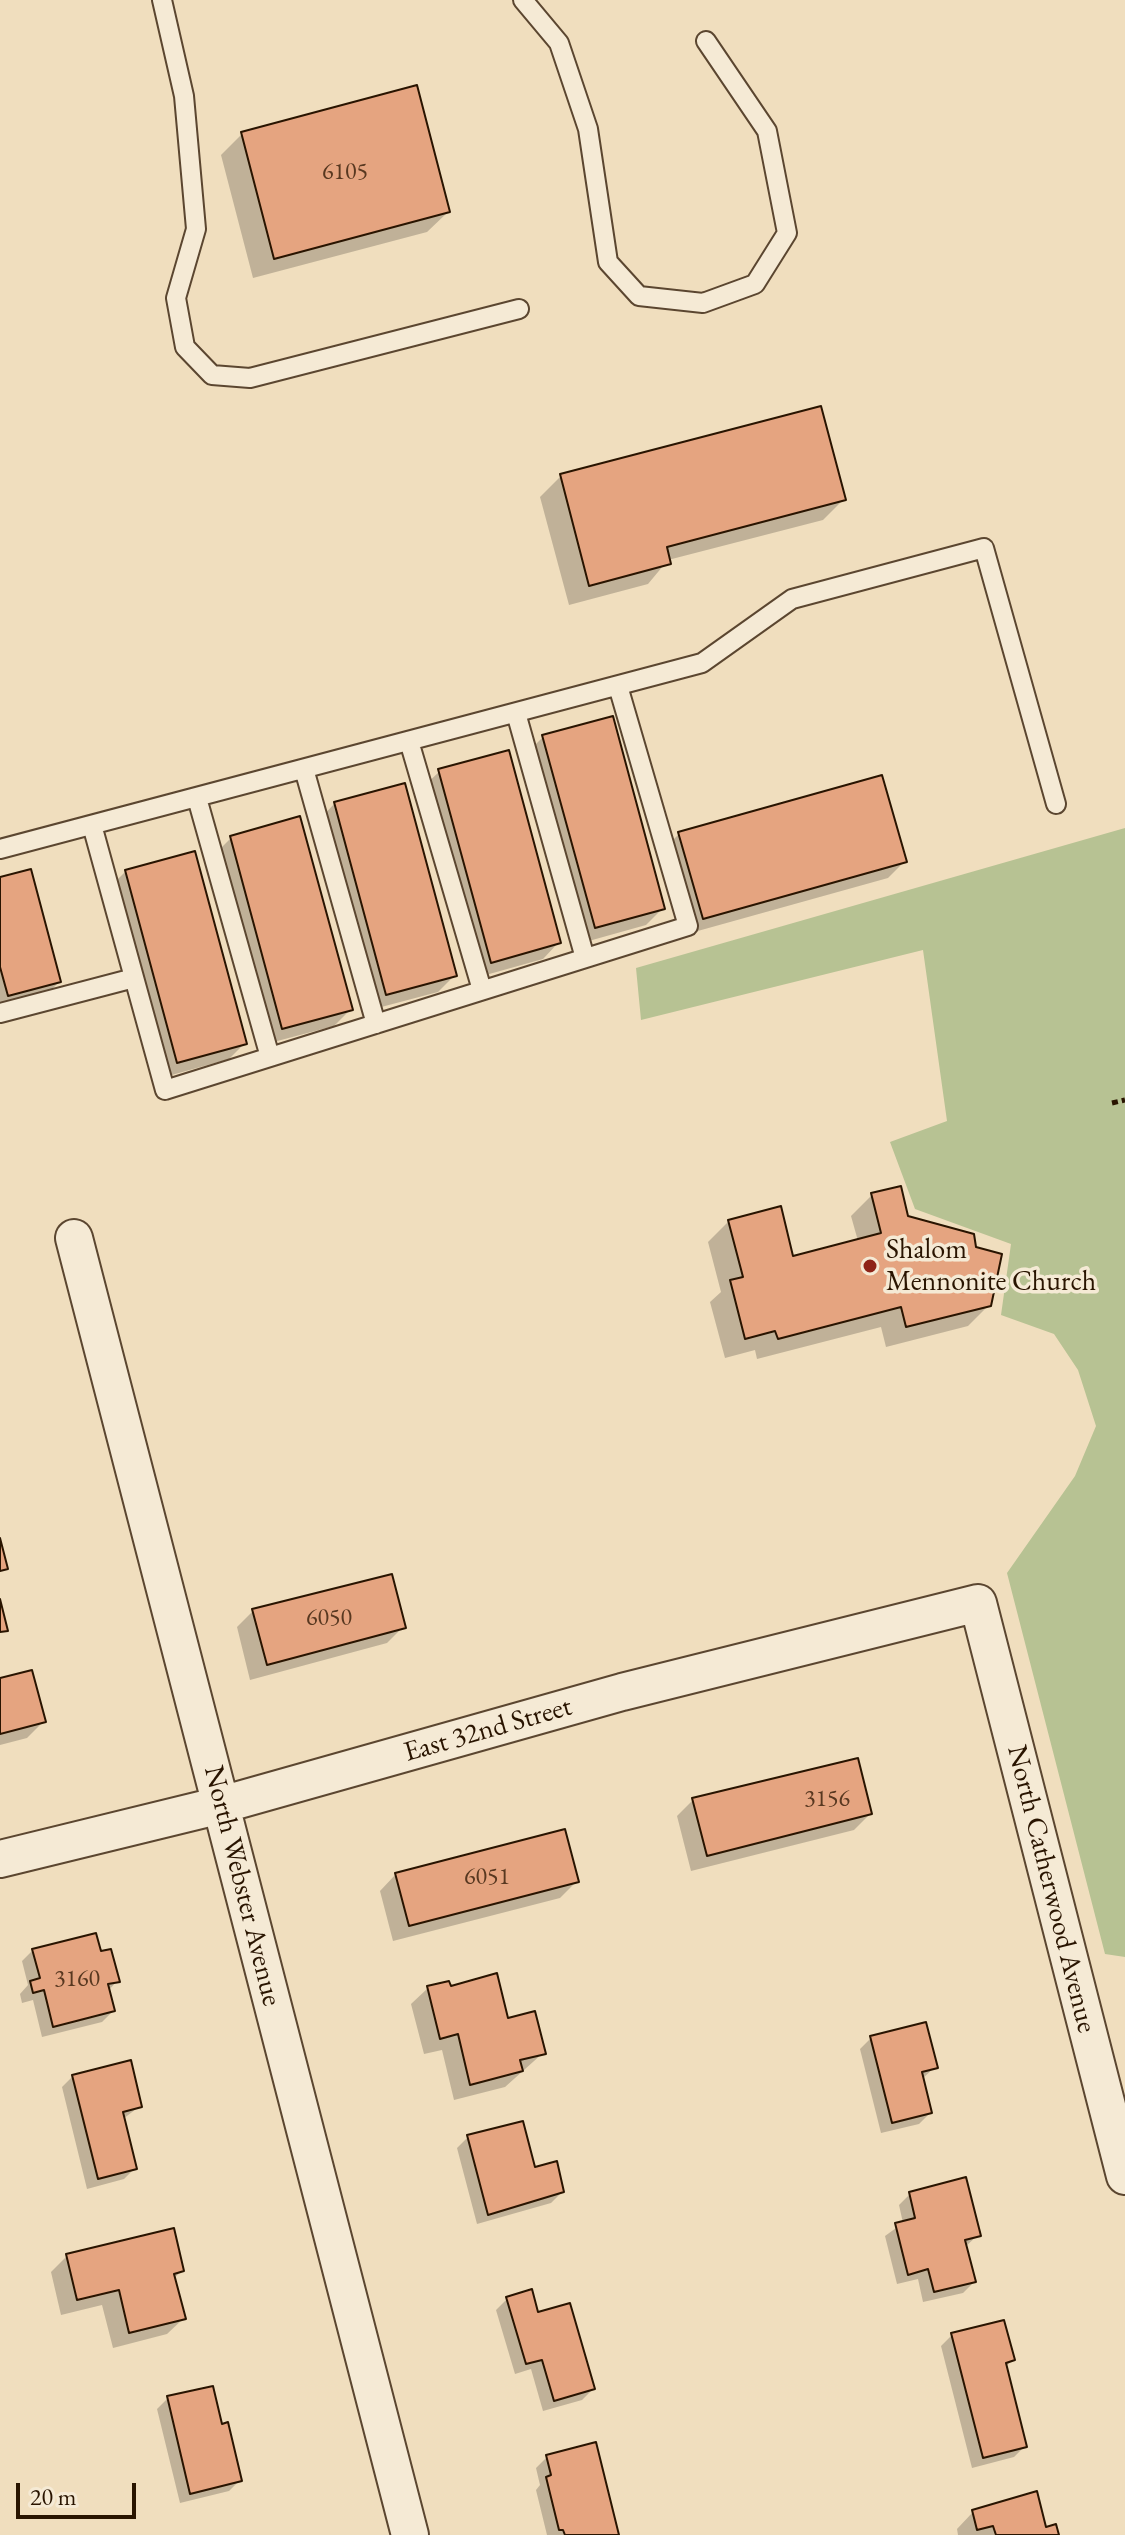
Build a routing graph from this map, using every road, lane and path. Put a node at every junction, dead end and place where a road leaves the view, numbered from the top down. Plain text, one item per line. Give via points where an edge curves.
1 (162, 0) edge
2 (523, 0) edge
3 (706, 41) dead end
4 (519, 309) dead end
5 (618, 686) junction
6 (516, 713) junction
7 (409, 741) junction
8 (304, 769) junction
9 (197, 798) junction
10 (1056, 804) dead end
11 (92, 825) junction
12 (0, 849) edge
13 (585, 958) junction
14 (134, 978) junction
15 (482, 990) junction
16 (0, 1013) edge
17 (376, 1024) junction
18 (270, 1057) junction
19 (1125, 1100) edge
20 (1112, 1103) dead end
21 (74, 1238) dead end
22 (978, 1603) joint
23 (221, 1805) junction
24 (0, 1859) edge
25 (1125, 2176) edge
26 (410, 2535) edge

1 - 4 lane via 184,96 196,229 176,298 185,347 212,375 250,378
2 - 3 lane via 559,43 588,129 608,262 639,296 703,303 755,284 787,233 767,131
5 - 6 lane
5 - 10 lane via 702,663 792,599 984,548
5 - 13 lane via 688,926
6 - 7 lane
6 - 13 lane
7 - 8 lane
7 - 15 lane
8 - 9 lane
8 - 17 lane
9 - 11 lane
9 - 18 lane
11 - 12 lane
11 - 14 lane
13 - 15 lane
14 - 16 lane
14 - 18 lane via 165,1090
15 - 17 lane
17 - 18 lane
19 - 20 path
21 - 23 street, North Webster Avenue
22 - 23 street, East 32nd Street via 622,1692
22 - 25 street, North Catherwood Avenue
23 - 24 street, East 32nd Street
23 - 26 street, North Webster Avenue

